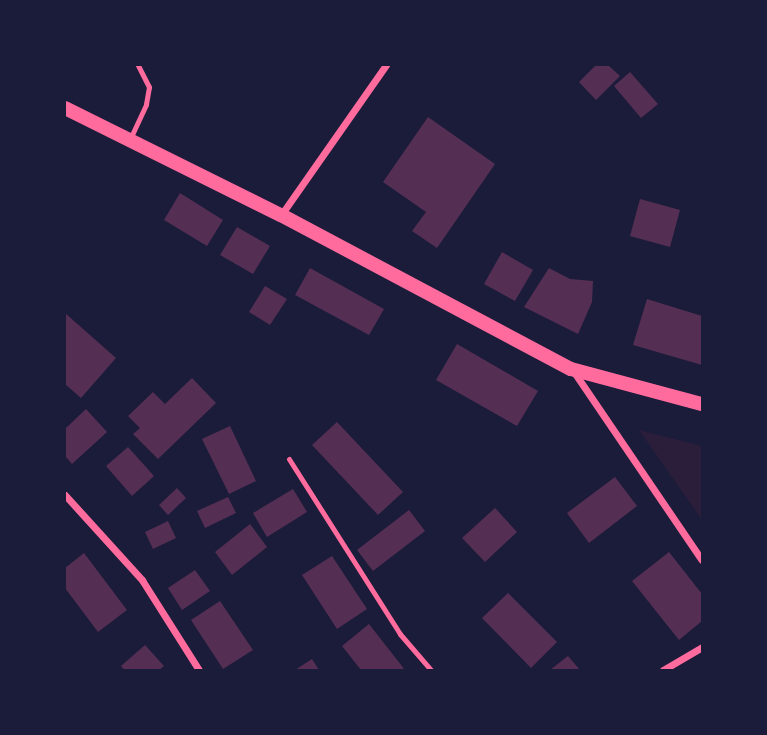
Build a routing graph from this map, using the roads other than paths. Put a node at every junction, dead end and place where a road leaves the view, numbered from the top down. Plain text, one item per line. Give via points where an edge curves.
1 (138, 65) edge
2 (386, 65) edge
3 (65, 108) edge
4 (130, 139) junction
5 (281, 215) junction
6 (571, 369) junction
7 (702, 404) edge
8 (289, 459) dead end
9 (65, 495) edge
10 (702, 560) edge
11 (702, 647) edge
12 (199, 670) edge
13 (430, 670) edge
14 (663, 670) edge

1 - 4 lane via 149,87
2 - 5 street
3 - 4 main road
4 - 5 main road
5 - 6 main road
6 - 7 main road
6 - 10 street
8 - 13 lane via 400,634
9 - 12 street via 142,580
11 - 14 street

